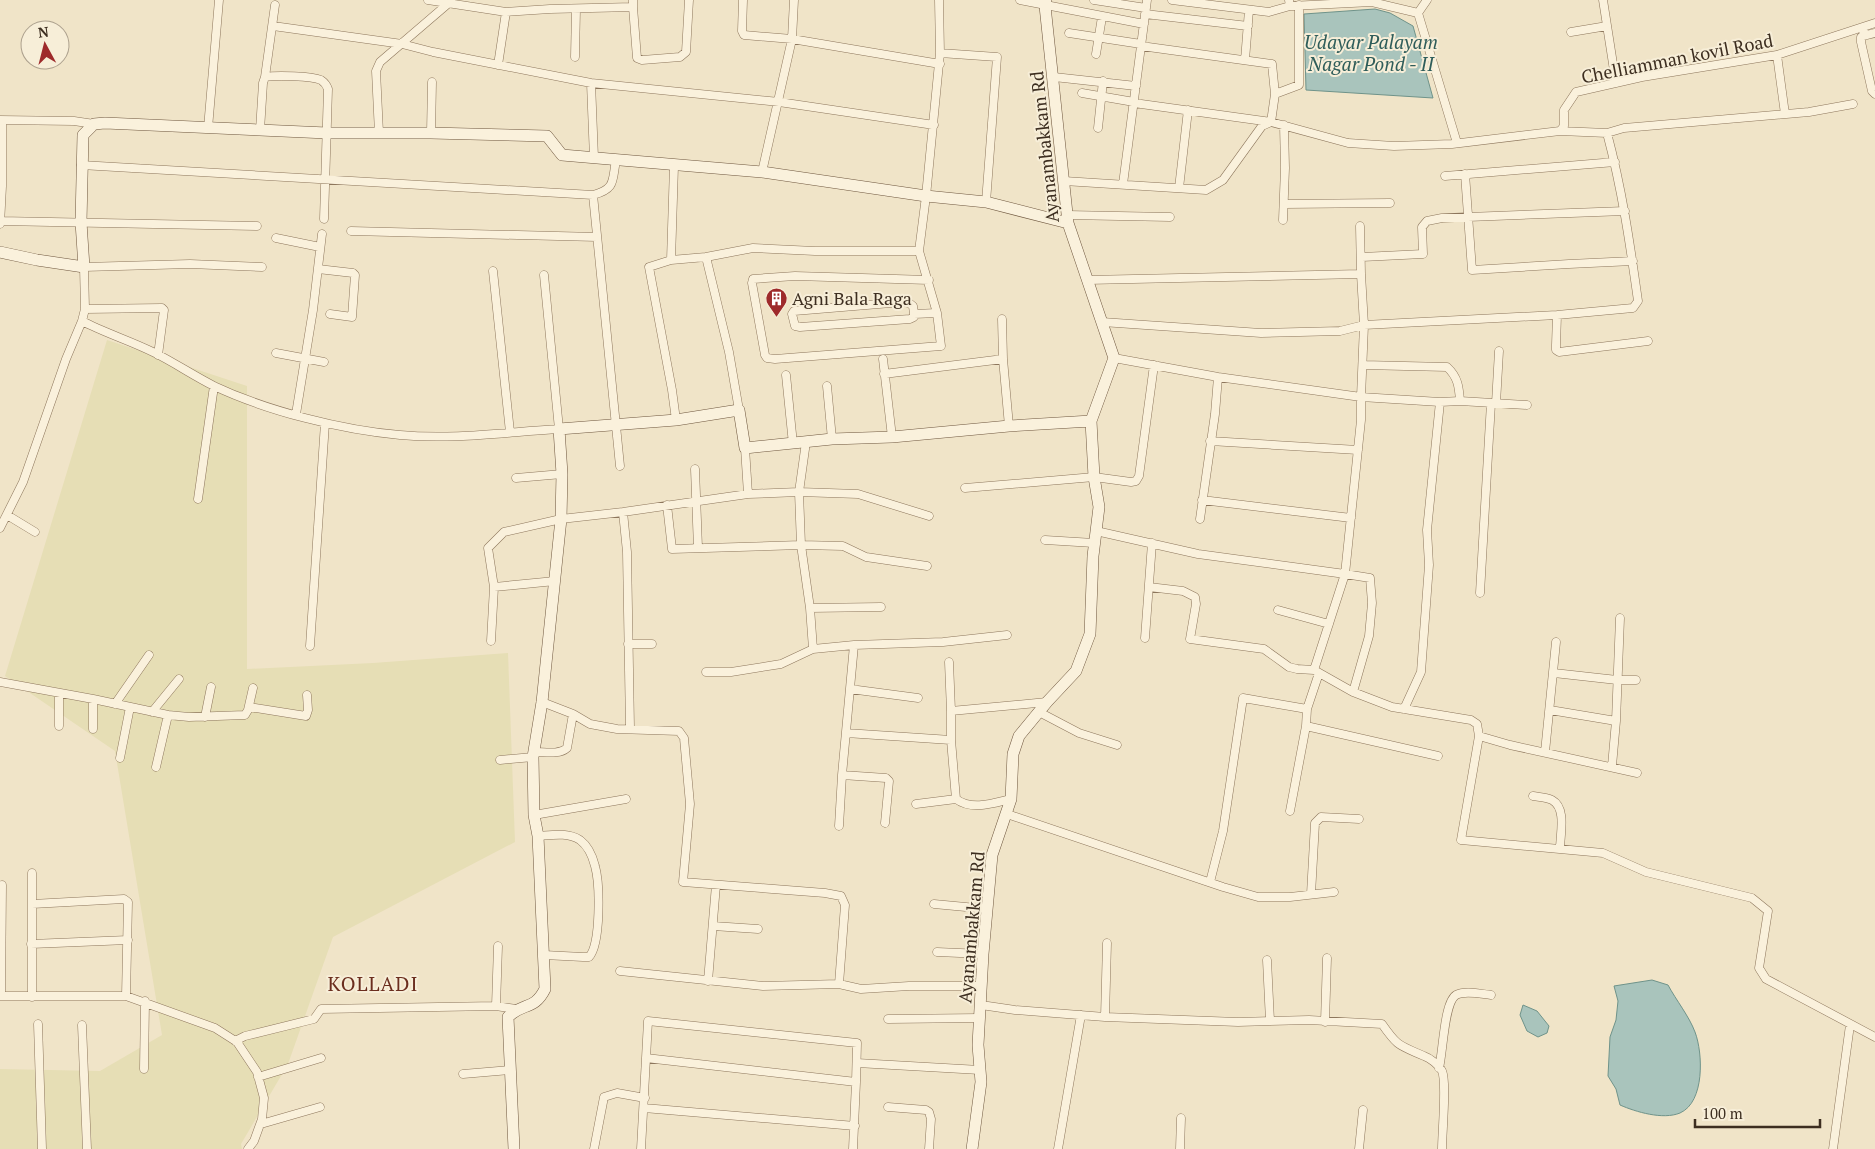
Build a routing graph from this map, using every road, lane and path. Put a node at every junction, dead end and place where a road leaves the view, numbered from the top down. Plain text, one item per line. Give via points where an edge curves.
1 (219, 0) edge
2 (428, 0) edge
3 (689, 0) edge
4 (743, 0) edge
5 (794, 0) edge
6 (939, 0) edge
7 (1020, 0) edge
8 (1094, 0) edge
9 (1172, 0) edge
10 (1241, 0) edge
11 (1343, 0) edge
12 (1428, 0) edge
13 (1603, 0) edge
14 (1196, 1) edge
15 (450, 2) edge
16 (633, 3) edge
17 (1045, 3) edge
18 (1290, 3) edge
19 (1335, 4) junction
20 (275, 5) dead end
21 (1299, 5) junction
22 (1146, 7) edge
23 (576, 9) junction
24 (1245, 9) junction
25 (506, 12) junction
26 (1418, 13) junction
27 (1102, 17) junction
28 (1875, 23) edge
29 (1144, 24) junction
30 (273, 26) junction
31 (1248, 26) junction
32 (1607, 26) junction
33 (1863, 27) junction
34 (1571, 32) dead end
35 (1069, 33) dead end
36 (1875, 33) edge
37 (1863, 36) junction
38 (1098, 37) junction
39 (792, 39) junction
40 (402, 44) junction
41 (1141, 45) junction
42 (940, 53) junction
43 (1096, 54) dead end
44 (1777, 55) junction
45 (574, 57) dead end
46 (1246, 60) junction
47 (940, 64) junction
48 (498, 65) junction
49 (265, 77) junction
50 (1054, 77) junction
51 (1103, 81) junction
52 (432, 82) dead end
53 (591, 83) junction
54 (1616, 83) junction
55 (1136, 86) junction
56 (1082, 93) dead end
57 (1275, 94) junction
58 (1875, 94) edge
59 (1102, 96) junction
60 (780, 102) junction
61 (1134, 102) junction
62 (1853, 104) dead end
63 (1188, 110) junction
64 (1785, 114) junction
65 (1, 120) edge
66 (1271, 122) junction
67 (94, 124) junction
68 (934, 125) junction
69 (1284, 125) junction
70 (208, 128) junction
71 (1098, 128) dead end
72 (260, 130) junction
73 (1560, 131) junction
74 (327, 133) junction
75 (379, 133) junction
76 (431, 133) junction
77 (1607, 133) junction
78 (1457, 143) junction
79 (594, 158) junction
80 (616, 160) junction
81 (1615, 162) junction
82 (81, 165) junction
83 (674, 166) junction
84 (762, 172) junction
85 (1465, 174) junction
86 (1445, 176) dead end
87 (325, 178) junction
88 (1064, 181) junction
89 (1123, 184) junction
90 (1178, 188) junction
91 (593, 195) junction
92 (926, 196) junction
93 (986, 202) junction
94 (1284, 204) junction
95 (1390, 204) dead end
96 (1625, 211) junction
97 (1170, 217) dead end
98 (1468, 218) junction
99 (324, 219) dead end
100 (1068, 219) junction
101 (1283, 220) dead end
102 (81, 222) junction
103 (0, 223) edge
104 (257, 226) dead end
105 (1360, 226) dead end
106 (350, 231) dead end
107 (322, 234) dead end
108 (596, 237) junction
109 (276, 238) dead end
110 (320, 248) junction
111 (919, 251) junction
112 (0, 252) edge
113 (706, 257) junction
114 (1362, 257) junction
115 (672, 260) junction
116 (1633, 261) junction
117 (84, 267) junction
118 (262, 267) dead end
119 (318, 269) junction
120 (494, 271) dead end
121 (1361, 274) junction
122 (544, 275) dead end
123 (929, 280) junction
124 (1087, 280) junction
125 (85, 309) junction
126 (937, 313) junction
127 (330, 314) dead end
128 (914, 314) junction
129 (1557, 315) junction
130 (1002, 319) dead end
131 (82, 321) junction
132 (1102, 322) junction
133 (1364, 325) junction
134 (1648, 341) dead end
135 (1499, 350) dead end
136 (276, 353) dead end
137 (158, 355) junction
138 (305, 358) junction
139 (1114, 358) junction
140 (883, 359) dead end
141 (1003, 359) junction
142 (324, 362) dead end
143 (1154, 365) junction
144 (1363, 365) junction
145 (884, 374) junction
146 (786, 375) dead end
147 (1218, 377) junction
148 (214, 386) junction
149 (827, 386) dead end
150 (1361, 397) junction
151 (1460, 401) junction
152 (1440, 402) junction
153 (1494, 403) junction
154 (1527, 405) dead end
155 (739, 410) junction
156 (296, 414) junction
157 (676, 420) junction
158 (1091, 421) junction
159 (325, 423) junction
160 (616, 425) junction
161 (1009, 426) junction
162 (559, 428) junction
163 (510, 432) junction
164 (892, 437) junction
165 (832, 439) junction
166 (806, 442) junction
167 (1210, 442) junction
168 (793, 444) junction
169 (744, 448) junction
170 (1358, 450) junction
171 (620, 466) dead end
172 (695, 469) dead end
173 (562, 474) junction
174 (1094, 477) junction
175 (516, 478) dead end
176 (965, 488) dead end
177 (799, 492) junction
178 (748, 494) junction
179 (198, 498) dead end
180 (697, 500) junction
181 (1202, 500) junction
182 (667, 505) junction
183 (623, 512) junction
184 (7, 515) junction
185 (929, 516) dead end
186 (1351, 518) junction
187 (561, 519) junction
188 (1200, 519) dead end
189 (0, 528) edge
190 (1096, 531) junction
191 (36, 532) dead end
192 (1045, 540) dead end
193 (1094, 543) junction
194 (1152, 544) junction
195 (801, 545) junction
196 (698, 548) junction
197 (927, 566) dead end
198 (1345, 574) junction
199 (555, 581) junction
200 (494, 587) junction
201 (1149, 587) junction
202 (1480, 593) dead end
203 (881, 607) dead end
204 (810, 608) junction
205 (1278, 610) dead end
206 (1620, 618) dead end
207 (1329, 624) junction
208 (1008, 636) dead end
209 (1145, 638) dead end
210 (491, 641) dead end
211 (1556, 642) dead end
212 (628, 644) junction
213 (652, 644) dead end
214 (854, 645) junction
215 (310, 646) dead end
216 (812, 649) junction
217 (149, 655) dead end
218 (949, 662) dead end
219 (1316, 671) junction
220 (706, 672) dead end
221 (1554, 673) junction
222 (179, 678) dead end
223 (1617, 680) junction
224 (1636, 680) dead end
225 (0, 682) edge
226 (211, 687) dead end
227 (253, 688) dead end
228 (850, 689) junction
229 (1353, 692) junction
230 (58, 693) junction
231 (307, 695) dead end
232 (918, 698) dead end
233 (93, 699) junction
234 (542, 702) junction
235 (115, 704) junction
236 (130, 707) junction
237 (249, 707) junction
238 (1043, 707) junction
239 (1307, 709) junction
240 (1404, 709) junction
241 (951, 710) junction
242 (1550, 710) junction
243 (152, 712) junction
244 (572, 714) junction
245 (168, 715) junction
246 (204, 717) junction
247 (1616, 721) junction
248 (59, 726) dead end
249 (1306, 726) junction
250 (630, 728) junction
251 (93, 729) dead end
252 (846, 733) junction
253 (1479, 736) junction
254 (951, 740) junction
255 (1117, 746) dead end
256 (1545, 752) junction
257 (534, 755) junction
258 (1438, 756) dead end
259 (120, 758) dead end
260 (500, 760) dead end
261 (1612, 766) junction
262 (156, 767) dead end
263 (1637, 773) dead end
264 (842, 775) junction
265 (1532, 796) dead end
266 (626, 799) dead end
267 (956, 799) junction
268 (1011, 799) junction
269 (916, 804) dead end
270 (1290, 811) dead end
271 (1007, 814) junction
272 (534, 815) junction
273 (1358, 819) dead end
274 (885, 823) dead end
275 (839, 826) dead end
276 (538, 836) junction
277 (1560, 849) junction
278 (32, 873) dead end
279 (1210, 882) junction
280 (2, 885) dead end
281 (716, 885) junction
282 (1334, 892) dead end
283 (1311, 894) junction
284 (32, 904) junction
285 (934, 904) dead end
286 (987, 909) junction
287 (713, 926) junction
288 (758, 929) dead end
289 (128, 940) junction
290 (1107, 943) dead end
291 (31, 944) junction
292 (498, 946) dead end
293 (937, 952) dead end
294 (983, 954) junction
295 (544, 955) junction
296 (1327, 958) dead end
297 (1267, 960) dead end
298 (620, 971) dead end
299 (708, 981) junction
300 (839, 984) junction
301 (982, 986) junction
302 (1491, 995) dead end
303 (0, 996) edge
304 (126, 996) junction
305 (32, 997) junction
306 (145, 1001) junction
307 (981, 1005) junction
308 (496, 1006) junction
309 (516, 1009) junction
310 (1081, 1015) junction
311 (1105, 1017) junction
312 (980, 1018) junction
313 (888, 1019) dead end
314 (1270, 1022) junction
315 (1325, 1022) junction
316 (38, 1024) dead end
317 (82, 1025) dead end
318 (1850, 1025) junction
319 (1875, 1037) edge
320 (235, 1040) junction
321 (321, 1058) dead end
322 (646, 1058) junction
323 (857, 1063) junction
324 (1440, 1068) junction
325 (144, 1069) dead end
326 (511, 1070) junction
327 (980, 1070) junction
328 (463, 1074) dead end
329 (258, 1077) junction
330 (856, 1082) junction
331 (645, 1098) junction
332 (888, 1106) dead end
333 (320, 1107) dead end
334 (644, 1108) junction
335 (1363, 1110) dead end
336 (1181, 1118) dead end
337 (260, 1124) junction
338 (855, 1126) junction
339 (42, 1149) edge
340 (87, 1149) edge
341 (248, 1149) edge
342 (514, 1149) edge
343 (594, 1149) edge
344 (641, 1149) edge
345 (853, 1149) edge
346 (930, 1149) edge
347 (972, 1149) edge
348 (1058, 1149) edge
349 (1180, 1149) edge
350 (1359, 1149) edge
351 (1442, 1149) edge
352 (1833, 1149) edge

1 - 70 street
2 - 15 street
3 - 16 street via 686,52 680,57 642,60 637,58
4 - 39 street via 744,34
5 - 39 street
6 - 42 street
7 - 17 street
8 - 22 street
9 - 14 street
10 - 24 street
11 - 19 street
12 - 26 street
13 - 32 street
14 - 24 street
15 - 25 street
15 - 40 street
16 - 23 street
17 - 27 street
17 - 50 street, Ayanambakkam Rd
18 - 21 street
18 - 24 street via 1269,12
19 - 21 street
19 - 26 street via 1372,2
20 - 30 street
21 - 57 street via 1299,84
22 - 29 street
22 - 31 street
23 - 25 street
23 - 45 street
24 - 31 street
25 - 48 street
26 - 78 street
27 - 29 street
27 - 38 street
28 - 33 street, Chelliamman kovil Road
29 - 41 street
30 - 40 street
30 - 49 street
31 - 46 street
32 - 34 street
32 - 54 street
33 - 37 street
33 - 44 street, Chelliamman kovil Road
35 - 38 street
36 - 37 street
37 - 58 street via 1861,42
38 - 41 street
38 - 43 street
39 - 47 street
39 - 60 street
40 - 48 street
40 - 75 street via 380,62 376,71
41 - 46 street
41 - 55 street
42 - 47 street
42 - 93 street via 997,58
44 - 54 street, Chelliamman kovil Road
44 - 64 street
46 - 57 street via 1272,64
47 - 68 street
48 - 53 street
49 - 72 street
49 - 74 street via 321,80 328,89
50 - 51 street
50 - 88 street, Ayanambakkam Rd
51 - 55 street
51 - 59 street
52 - 76 street
53 - 60 street
53 - 79 street
54 - 73 street, Chelliamman kovil Road via 1576,92 1564,110 1564,126
55 - 61 street
56 - 59 street
57 - 66 street
59 - 61 street
59 - 71 street
60 - 68 street
60 - 84 street
61 - 63 street
61 - 89 street
62 - 64 street
63 - 66 street
63 - 90 street
64 - 77 street via 1624,128
65 - 67 street via 65,120
65 - 103 street
66 - 69 street
66 - 90 street via 1262,126 1222,180 1206,190
67 - 70 street
67 - 82 street via 83,135
68 - 92 street
69 - 78 street via 1348,143 1394,146
69 - 94 street
70 - 72 street
72 - 74 street
73 - 77 street
73 - 78 street
74 - 75 street
74 - 87 street
75 - 76 street
76 - 79 street via 547,136 562,155
77 - 81 street
79 - 80 street
80 - 83 street
80 - 91 street via 611,185 605,192
81 - 85 street
81 - 96 street
82 - 87 street
82 - 102 street
83 - 84 street
83 - 115 street
84 - 92 street
85 - 86 street
85 - 98 street
87 - 91 street
87 - 99 street
88 - 89 street
88 - 100 street, Ayanambakkam Rd
89 - 90 street
91 - 108 street
92 - 93 street
92 - 111 street
93 - 100 street
94 - 95 street
94 - 101 street
96 - 98 street
96 - 116 street
97 - 100 street
98 - 114 street via 1427,221 1422,227 1424,254
98 - 116 street via 1472,270
100 - 124 street, Ayanambakkam Rd
102 - 103 street
102 - 104 street
102 - 117 street
105 - 114 street
106 - 108 street
107 - 110 street
108 - 160 street
109 - 110 street
110 - 119 street
111 - 113 street via 753,248
111 - 123 street
112 - 117 street
113 - 115 street
113 - 155 street
114 - 121 street
115 - 157 street via 650,267
116 - 129 street via 1638,301 1632,308
117 - 118 street via 190,264
117 - 125 street
119 - 127 street via 355,275 352,317
119 - 138 street
120 - 163 street
121 - 124 street
121 - 133 street
122 - 162 street
123 - 126 street
123 - 126 street via 795,276 753,279 765,355 774,359 941,346
124 - 132 street, Ayanambakkam Rd
125 - 131 street
125 - 137 street via 162,308
126 - 128 street
128 - 128 street via 910,319 800,327 795,326 792,314 794,311 903,302 913,306
129 - 133 street
129 - 134 street via 1556,350 1559,352
130 - 141 street
131 - 137 street
131 - 184 street via 23,482
132 - 133 street via 1261,333 1340,331
132 - 139 street, Ayanambakkam Rd
133 - 144 street
135 - 153 street
136 - 138 street
137 - 148 street
138 - 142 street
138 - 156 street
139 - 143 street
139 - 158 street, Ayanambakkam Rd
140 - 145 street
141 - 145 street
141 - 161 street
143 - 147 street
143 - 174 street via 1139,476 1131,482
144 - 150 street
144 - 151 street via 1447,367 1455,374
145 - 164 street
146 - 168 street
147 - 150 street
147 - 167 street
148 - 156 street
148 - 179 street
149 - 165 street
150 - 152 street
150 - 170 street
151 - 152 street
151 - 153 street
152 - 240 street via 1427,530 1429,565 1421,672
153 - 154 street
153 - 202 street
155 - 157 street
155 - 169 street
156 - 159 street
157 - 160 street
158 - 161 street
158 - 174 street, Ayanambakkam Rd
159 - 163 street via 400,435 461,436
159 - 215 street
160 - 162 street
160 - 171 street
161 - 164 street
162 - 163 street
162 - 173 street
164 - 165 street
165 - 166 street
166 - 168 street
166 - 177 street
167 - 170 street
167 - 181 street
168 - 169 street
169 - 178 street
170 - 186 street
172 - 180 street
173 - 175 street
173 - 187 street
174 - 176 street
174 - 190 street, Ayanambakkam Rd via 1099,507
177 - 178 street
177 - 185 street via 858,494
177 - 195 street
178 - 180 street
180 - 182 street
180 - 196 street
181 - 186 street
181 - 188 street
182 - 183 street
182 - 196 street via 672,549
183 - 187 street
183 - 212 street
184 - 189 street
184 - 191 street
186 - 198 street
187 - 199 street
187 - 200 street via 504,532 488,548
190 - 193 street, Ayanambakkam Rd
190 - 194 street
192 - 193 street
193 - 238 street, Ayanambakkam Rd via 1090,634 1076,671
194 - 198 street via 1198,554
194 - 201 street
195 - 196 street
195 - 197 street via 843,546 866,558
195 - 204 street
198 - 207 street
198 - 229 street via 1370,578 1372,603 1369,636
199 - 200 street
199 - 234 street
200 - 210 street
201 - 209 street
201 - 219 street via 1183,591 1195,597 1190,639 1264,649 1289,667
203 - 204 street
204 - 216 street
205 - 207 street
206 - 223 street
207 - 219 street
208 - 214 street via 934,643
211 - 221 street
212 - 213 street
212 - 250 street
214 - 216 street
214 - 228 street
216 - 220 street via 782,664 731,672
217 - 235 street
218 - 241 street
219 - 229 street
219 - 239 street
221 - 223 street
221 - 242 street
222 - 243 street
223 - 224 street
223 - 247 street
225 - 230 street
226 - 246 street
227 - 237 street
228 - 232 street
228 - 252 street
229 - 240 street
230 - 233 street
230 - 248 street
231 - 237 street via 306,716
233 - 235 street
233 - 251 street
234 - 244 street
234 - 257 street
235 - 236 street
236 - 243 street
236 - 259 street
237 - 246 street via 242,716
238 - 241 street
238 - 255 street via 1080,733
238 - 268 street, Ayanambakkam Rd via 1019,736 1013,754
239 - 249 street
239 - 279 street via 1243,698 1222,831
240 - 253 street via 1471,720 1477,724
241 - 254 street
242 - 247 street
242 - 256 street
243 - 245 street
244 - 250 street via 590,724
244 - 257 street via 567,748
245 - 246 street
245 - 262 street
247 - 261 street
249 - 258 street
249 - 270 street
250 - 281 street via 679,731 684,738 690,804 683,882
252 - 254 street
252 - 264 street
253 - 256 street
253 - 277 street via 1461,840
254 - 267 street
256 - 261 street
257 - 260 street
257 - 272 street
261 - 263 street
264 - 274 street via 889,780
264 - 275 street
265 - 277 street via 1554,801 1559,806
266 - 272 street
267 - 268 street via 975,806
267 - 269 street
268 - 271 street, Ayanambakkam Rd
271 - 279 street
271 - 286 street, Ayanambakkam Rd via 992,855
272 - 276 street
273 - 283 street via 1321,817 1315,823
276 - 295 street
276 - 295 street via 563,835 580,841 593,860 597,884 596,945 592,953 589,957
277 - 318 street via 1603,853 1646,872 1752,898 1768,911 1759,968 1766,979
278 - 284 street
279 - 283 street via 1258,897
280 - 303 street
281 - 287 street
281 - 300 street via 842,896 845,905
282 - 283 street
284 - 289 street via 124,898 129,908
284 - 291 street
285 - 286 street
286 - 294 street, Ayanambakkam Rd
287 - 288 street
287 - 299 street
289 - 291 street
289 - 304 street
290 - 311 street
291 - 305 street
292 - 308 street
293 - 294 street
294 - 301 street, Ayanambakkam Rd
295 - 309 street via 545,989 540,999 530,1006
296 - 315 street
297 - 314 street
298 - 299 street
299 - 300 street via 763,986
300 - 301 street via 861,989
301 - 307 street, Ayanambakkam Rd
302 - 324 street via 1463,993 1455,996 1448,1012
303 - 305 street
304 - 305 street
304 - 306 street
306 - 320 street via 215,1028
306 - 325 street
307 - 310 street
307 - 312 street, Ayanambakkam Rd
308 - 309 street
308 - 320 street via 321,1009 314,1020
309 - 326 street via 508,1017
310 - 311 street
310 - 348 street
311 - 314 street
312 - 313 street
312 - 327 street, Ayanambakkam Rd
314 - 315 street
315 - 324 street via 1382,1024 1395,1042 1426,1056
316 - 339 street
317 - 340 street
318 - 319 street
318 - 352 street
320 - 329 street
321 - 329 street
322 - 323 street via 648,1021 857,1043
322 - 330 street
322 - 331 street
323 - 327 street
323 - 330 street
324 - 351 street via 1444,1084
326 - 328 street
326 - 342 street
327 - 347 street, Ayanambakkam Rd
329 - 337 street via 264,1098
330 - 338 street
331 - 334 street
331 - 343 street via 618,1093 604,1097
332 - 346 street via 929,1112
333 - 337 street
334 - 338 street
334 - 344 street
335 - 350 street
336 - 349 street
337 - 341 street
338 - 345 street

